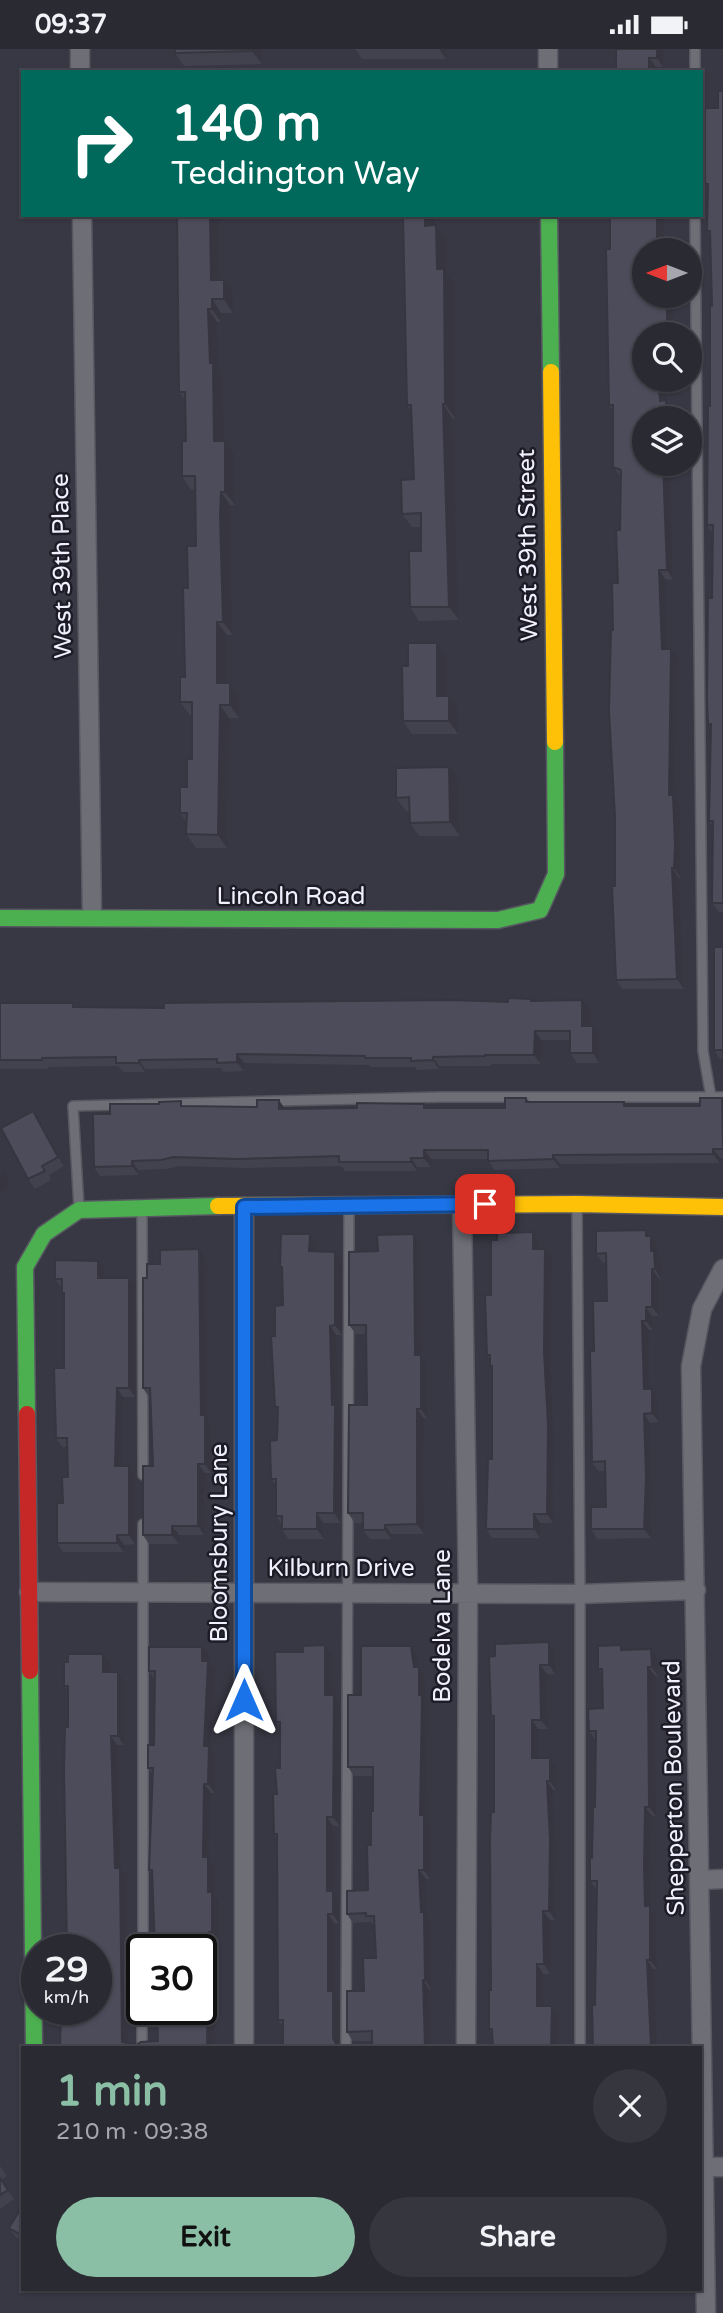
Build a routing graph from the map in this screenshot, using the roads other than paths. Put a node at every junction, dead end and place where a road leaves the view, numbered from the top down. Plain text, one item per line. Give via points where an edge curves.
1 (80, 49) edge
2 (548, 49) edge
3 (695, 49) edge
4 (80, 70) edge
5 (548, 70) edge
6 (695, 70) edge
7 (82, 217) edge
8 (549, 217) edge
9 (695, 217) edge
10 (556, 874) joint
11 (92, 917) junction
12 (0, 918) edge
13 (711, 1097) junction
14 (723, 1097) edge
15 (462, 1204) junction
16 (577, 1204) junction
17 (349, 1205) junction
18 (142, 1207) junction
19 (244, 1207) junction
20 (723, 1207) edge
21 (79, 1210) junction
22 (723, 1269) edge
23 (143, 1482) edge
24 (143, 1510) edge
25 (696, 1590) junction
26 (29, 1592) junction
27 (144, 1592) junction
28 (244, 1593) junction
29 (347, 1593) junction
30 (468, 1593) junction
31 (580, 1594) junction
32 (700, 1879) junction
33 (723, 1879) edge
34 (142, 1934) edge
35 (142, 2025) edge
36 (34, 2046) edge
37 (142, 2046) edge
38 (244, 2046) edge
39 (346, 2046) edge
40 (466, 2046) edge
41 (580, 2046) edge
42 (701, 2046) edge
43 (702, 2167) edge
44 (723, 2167) edge
45 (706, 2313) edge

1 - 4 street
2 - 5 street
3 - 6 lane
7 - 11 street, West 39th Place
8 - 10 street, West 39th Street
9 - 13 lane via 703,1051
10 - 11 street, Lincoln Road via 540,911 498,920
11 - 12 street, Lincoln Road
13 - 14 lane
13 - 21 lane via 430,1097 73,1106
15 - 16 street
15 - 17 street
15 - 30 street, Bodelva Lane
16 - 20 street
16 - 31 lane
17 - 19 street
17 - 29 lane
18 - 19 street
18 - 21 street
18 - 23 lane
19 - 28 street, Bloomsbury Lane
21 - 26 street via 44,1234 25,1267
22 - 25 street, Shepperton Boulevard via 702,1309 691,1366
24 - 27 lane
25 - 31 street, Kilburn Drive
25 - 32 street, Shepperton Boulevard
26 - 27 street, Kilburn Drive
26 - 36 street
27 - 28 street, Kilburn Drive
27 - 34 lane
28 - 29 street, Kilburn Drive
28 - 38 street, Bloomsbury Lane
29 - 30 street, Kilburn Drive
29 - 39 lane
30 - 31 street, Kilburn Drive
30 - 40 street, Bodelva Lane
31 - 41 lane
32 - 33 street
32 - 42 street, Shepperton Boulevard
35 - 37 lane
43 - 44 street
43 - 45 street, Shepperton Boulevard

